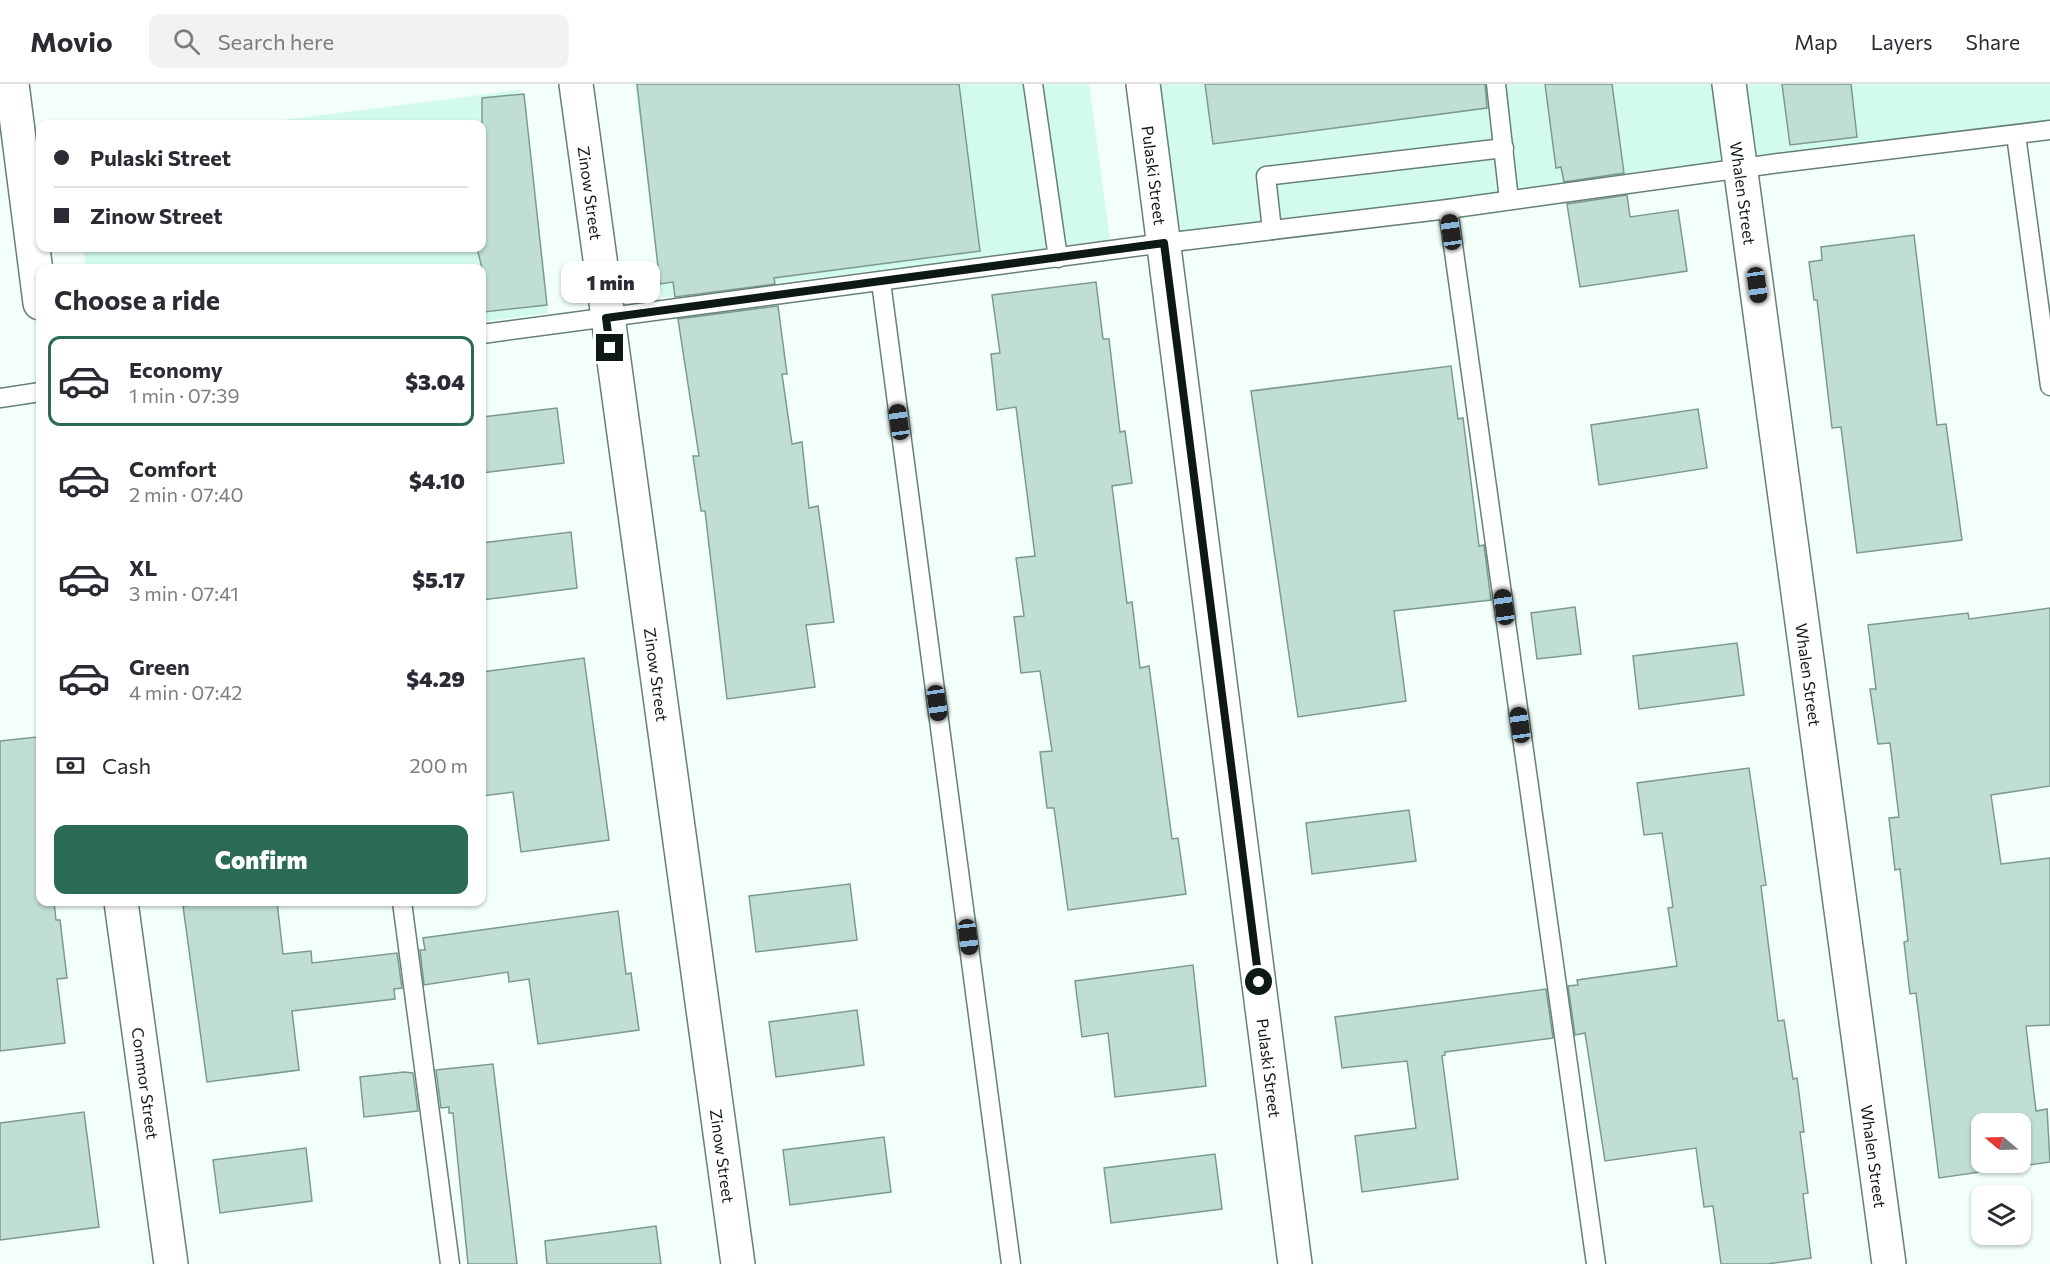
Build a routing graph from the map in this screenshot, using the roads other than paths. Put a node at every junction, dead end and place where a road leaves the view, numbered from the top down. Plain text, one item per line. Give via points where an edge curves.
1 (12, 84) edge
2 (576, 84) edge
3 (1032, 84) edge
4 (1143, 84) edge
5 (1496, 84) edge
6 (1729, 84) edge
7 (2050, 130) edge
8 (2016, 135) junction
9 (1504, 148) junction
10 (1741, 168) junction
11 (1509, 200) junction
12 (1448, 209) junction
13 (1272, 230) junction
14 (1164, 243) junction
15 (1058, 258) junction
16 (36, 272) edge
17 (880, 282) junction
18 (606, 318) junction
19 (486, 333) edge
20 (2050, 386) edge
21 (36, 393) edge
22 (0, 398) edge
23 (122, 906) edge
24 (403, 906) edge
25 (171, 1264) edge
26 (450, 1264) edge
27 (738, 1264) edge
28 (1011, 1264) edge
29 (1295, 1264) edge
30 (1596, 1264) edge
31 (1889, 1264) edge

1 - 16 street
2 - 18 street, Zinow Street
3 - 15 lane
4 - 14 street, Pulaski Street
5 - 9 lane
6 - 10 street, Whalen Street
7 - 8 lane
8 - 10 lane
8 - 20 lane
9 - 11 lane
9 - 13 lane via 1266,176
10 - 11 lane
10 - 31 street, Whalen Street
11 - 12 lane
12 - 13 lane
12 - 30 lane
13 - 14 lane
14 - 15 lane
14 - 29 street, Pulaski Street
15 - 17 lane
17 - 18 lane
17 - 28 lane
18 - 19 lane
18 - 27 street, Zinow Street
21 - 22 lane
23 - 25 street, Commor Street
24 - 26 lane

